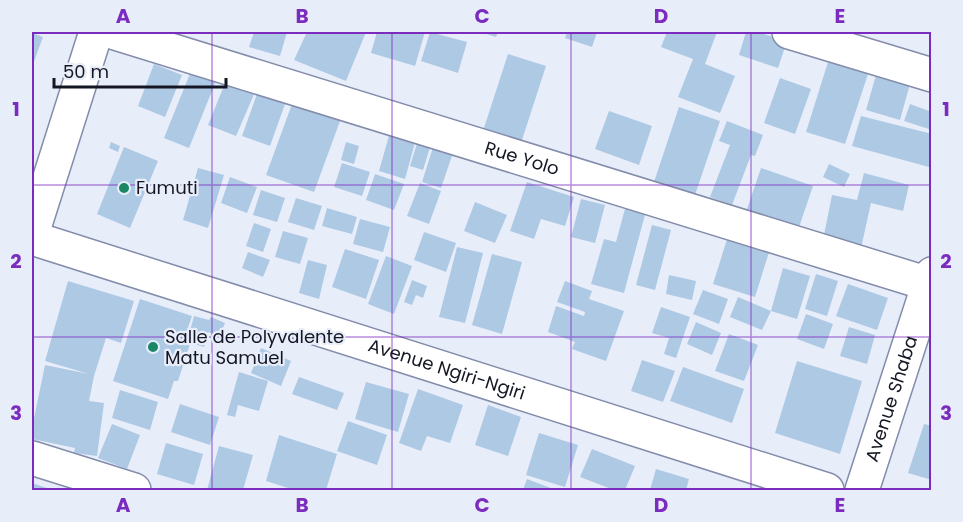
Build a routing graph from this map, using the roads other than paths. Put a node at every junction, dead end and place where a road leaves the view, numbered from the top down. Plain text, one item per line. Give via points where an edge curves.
1 (96, 32) edge
2 (112, 32) edge
3 (789, 32) edge
4 (932, 75) edge
5 (32, 234) edge
6 (32, 238) edge
7 (930, 281) edge
8 (32, 458) edge
9 (134, 490) edge
10 (827, 490) edge
11 (862, 490) edge

1 - 5 street
2 - 7 street, Rue Yolo
3 - 4 street
6 - 10 street, Avenue Ngiri-Ngiri
7 - 11 street, Avenue Shaba
8 - 9 street

